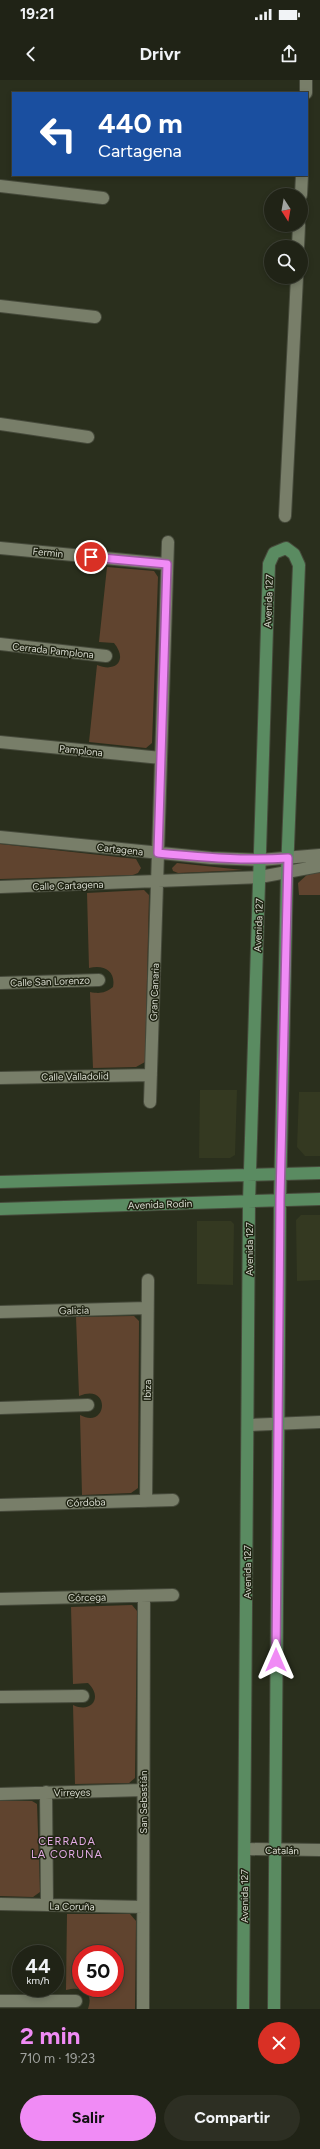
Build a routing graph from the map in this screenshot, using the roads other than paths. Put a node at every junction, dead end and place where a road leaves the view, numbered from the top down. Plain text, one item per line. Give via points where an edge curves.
1 (306, 80) edge
2 (306, 92) edge
3 (302, 176) edge
4 (0, 186) edge
5 (301, 188) edge
6 (104, 198) dead end
7 (297, 284) edge
8 (0, 306) edge
9 (95, 317) dead end
10 (0, 424) edge
11 (88, 437) dead end
12 (285, 516) dead end
13 (168, 542) dead end
14 (0, 548) edge
15 (167, 564) junction
16 (0, 644) edge
17 (106, 656) dead end
18 (0, 742) edge
19 (161, 758) junction
20 (0, 837) edge
21 (158, 853) junction
22 (320, 855) edge
23 (288, 858) junction
24 (260, 860) junction
25 (320, 866) edge
26 (287, 872) junction
27 (260, 877) junction
28 (157, 882) junction
29 (0, 887) edge
30 (99, 980) dead end
31 (0, 983) edge
32 (151, 1074) junction
33 (0, 1078) edge
34 (150, 1102) dead end
35 (280, 1173) junction
36 (320, 1173) edge
37 (251, 1174) junction
38 (0, 1182) edge
39 (280, 1199) junction
40 (320, 1199) edge
41 (249, 1202) junction
42 (0, 1209) edge
43 (148, 1280) dead end
44 (148, 1308) junction
45 (0, 1312) edge
46 (88, 1405) dead end
47 (0, 1408) edge
48 (278, 1422) junction
49 (320, 1422) edge
50 (248, 1425) junction
51 (173, 1500) dead end
52 (146, 1501) junction
53 (0, 1505) edge
54 (173, 1595) dead end
55 (144, 1596) junction
56 (0, 1599) edge
57 (83, 1696) dead end
58 (0, 1697) edge
59 (143, 1790) junction
60 (46, 1792) junction
61 (0, 1794) edge
62 (245, 1849) junction
63 (275, 1850) junction
64 (320, 1850) edge
65 (0, 1904) edge
66 (47, 1905) junction
67 (143, 1907) junction
68 (0, 2001) edge
69 (76, 2001) dead end
70 (143, 2009) edge
71 (243, 2009) edge
72 (274, 2009) edge

1 - 2 street
3 - 5 street
4 - 6 street
7 - 12 street
8 - 9 street
10 - 11 street
13 - 15 street
14 - 15 street, Fermin
15 - 19 street
16 - 17 street, Cerrada Pamplona
18 - 19 street, Pamplona
19 - 21 street
20 - 21 street, Cartagena
21 - 24 street, Cartagena
21 - 28 street, Gran Canaria
22 - 23 street, Cartagena
23 - 24 street, Cartagena
23 - 24 main road, Avenida 127 via 299,565 294,554 286,548 274,553 269,564
23 - 26 main road, Avenida 127
24 - 27 main road, Avenida 127
25 - 26 street
26 - 27 street
26 - 35 main road, Avenida 127
27 - 28 street
27 - 37 main road, Avenida 127
28 - 29 street, Calle Cartagena
28 - 32 street, Gran Canaria
30 - 31 street, Calle San Lorenzo
32 - 33 street, Calle Valladolid
32 - 34 street, Gran Canaria
35 - 36 main road
35 - 37 main road
35 - 39 main road, Avenida 127
37 - 38 main road
37 - 41 main road, Avenida 127
39 - 40 main road, Avenida Rodin
39 - 41 main road, Avenida Rodin
39 - 48 main road, Avenida 127
41 - 42 main road, Avenida Rodin
41 - 50 main road, Avenida 127
43 - 44 street, Ibiza
44 - 45 street, Galicia
44 - 52 street, Ibiza
46 - 47 street
48 - 49 street
48 - 50 street
48 - 63 main road, Avenida 127
50 - 62 main road, Avenida 127
51 - 52 street, Córdoba
52 - 53 street, Córdoba
54 - 55 street, Córcega
55 - 56 street, Córcega
55 - 59 street, San Sebastián
57 - 58 street
59 - 60 street, Virreyes
59 - 67 street, San Sebastián
60 - 61 street, Virreyes
60 - 66 street
62 - 63 street, Catalán
62 - 71 main road, Avenida 127
63 - 64 street, Catalán
63 - 72 main road, Avenida 127
65 - 66 street, La Coruña
66 - 67 street, La Coruña
67 - 70 street, San Sebastián
68 - 69 street

